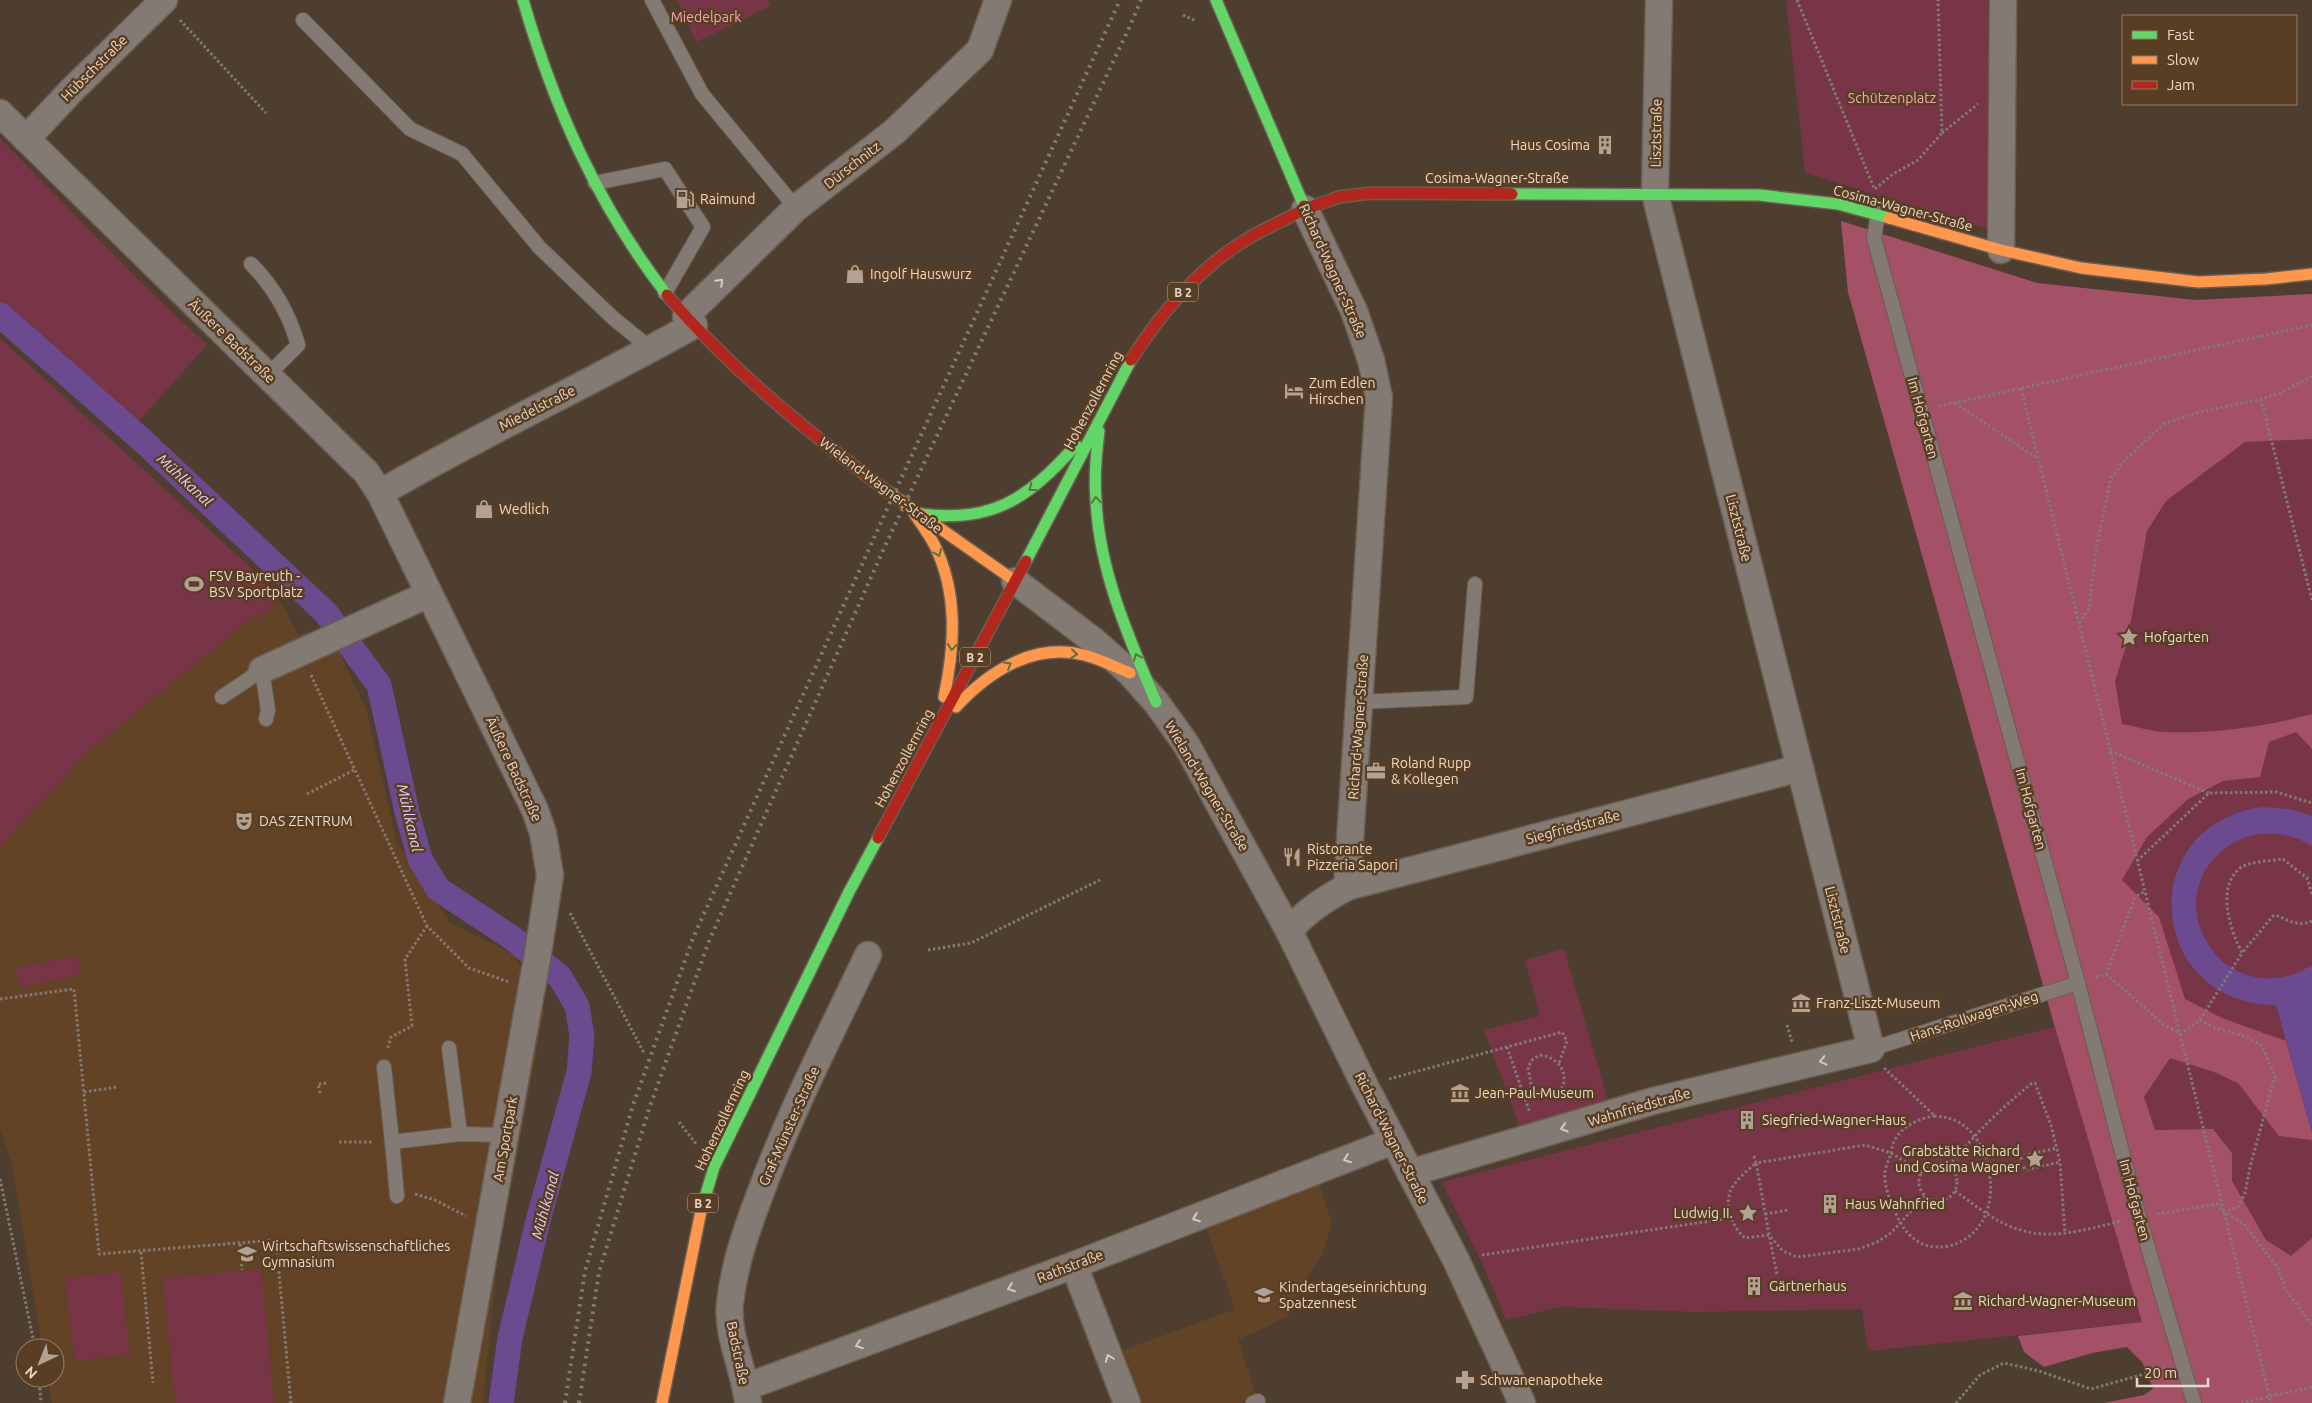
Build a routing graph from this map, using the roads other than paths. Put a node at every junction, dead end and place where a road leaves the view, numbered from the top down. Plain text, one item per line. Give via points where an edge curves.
1 (523, 0) edge
2 (652, 0) edge
3 (998, 0) edge
4 (1216, 0) edge
5 (1659, 0) edge
6 (2003, 0) edge
7 (163, 1) edge
8 (303, 20) dead end
9 (0, 113) edge
10 (26, 138) junction
11 (595, 183) junction
12 (1655, 194) junction
13 (796, 208) junction
14 (1305, 209) junction
15 (1878, 214) junction
16 (2001, 250) junction
17 (251, 264) dead end
18 (2312, 274) edge
19 (666, 293) junction
20 (690, 320) junction
21 (652, 349) junction
22 (267, 376) junction
23 (1102, 415) junction
24 (380, 492) junction
25 (914, 513) junction
26 (1015, 582) junction
27 (1474, 584) dead end
28 (429, 594) junction
29 (262, 670) junction
30 (1130, 673) junction
31 (222, 697) dead end
32 (1156, 702) junction
33 (1359, 702) junction
34 (266, 719) dead end
35 (935, 733) junction
36 (1800, 768) junction
37 (550, 875) joint
38 (1347, 887) junction
39 (1289, 931) junction
40 (868, 956) dead end
41 (2078, 983) junction
42 (450, 1048) dead end
43 (1871, 1050) junction
44 (384, 1067) road end
45 (460, 1134) junction
46 (506, 1134) junction
47 (1393, 1141) junction
48 (392, 1142) junction
49 (1410, 1173) junction
50 (397, 1194) road end
51 (1074, 1265) junction
52 (730, 1304) joint
53 (747, 1395) edge
54 (1513, 1400) edge
55 (457, 1403) edge
56 (662, 1403) edge
57 (1127, 1403) edge
58 (2194, 1403) edge

1 - 11 main road, Wieland-Wagner-Straße via 534,42 559,107
2 - 13 lane via 702,94
3 - 13 street, Dürschnitz via 980,50 894,132
4 - 14 main road, Richard-Wagner-Straße
5 - 12 street, Lisztstraße
6 - 16 street
7 - 10 street, Hübschstraße
8 - 21 lane via 410,129 462,154 539,247 612,318
9 - 10 street, Äußere Badstraße
10 - 22 street, Äußere Badstraße
11 - 19 main road, Wieland-Wagner-Straße via 630,244
11 - 19 lane via 665,169 703,227
12 - 14 main road, Cosima-Wagner-Straße via 1372,193 1339,197
12 - 15 main road, Cosima-Wagner-Straße via 1759,195 1838,204
12 - 36 street, Lisztstraße
20 -> 13 street, Dürschnitz
14 - 23 main road, Hohenzollernring / B 2 via 1252,236 1176,297 1148,333
14 - 33 street, Richard-Wagner-Straße via 1354,311 1371,360 1379,397
15 - 16 main road, Cosima-Wagner-Straße
15 - 41 lane, Im Hofgarten via 1874,238
16 - 18 main road, Cosima-Wagner-Straße via 2081,268 2198,282
17 - 22 lane via 266,279 283,305 298,345
19 - 20 main road, Wieland-Wagner-Straße
20 - 21 street, Miedelstraße
20 - 25 main road, Wieland-Wagner-Straße via 782,408
21 - 24 street, Miedelstraße
22 - 24 street, Äußere Badstraße via 366,472
23 -> 25 main road via 1043,480 1015,501 990,513 958,519
23 - 26 main road, Hohenzollernring / B 2
32 -> 23 main road via 1122,620 1098,529 1096,453
24 - 28 street, Äußere Badstraße
25 - 26 main road, Wieland-Wagner-Straße
25 -> 35 main road via 934,545 952,598 954,632 950,672
26 - 30 street, Wieland-Wagner-Straße via 1094,641
26 - 35 main road, Hohenzollernring / B 2
27 - 33 lane via 1466,697
28 - 29 street
28 - 37 street, Äußere Badstraße via 535,810 543,833
29 - 31 lane
29 - 34 lane via 268,710
30 - 32 street, Wieland-Wagner-Straße
35 -> 30 main road via 983,681 1026,656 1077,654
32 - 39 street, Wieland-Wagner-Straße via 1208,782
33 - 38 street, Richard-Wagner-Straße
35 - 56 main road, Hohenzollernring / B 2 via 849,892 714,1167 698,1221
36 - 38 street, Siegfriedstraße
36 - 43 street, Lisztstraße
37 - 46 street, Am Sportpark
38 - 39 street via 1317,904
39 - 47 street, Richard-Wagner-Straße
40 - 52 street, Graf-Münster-Straße via 777,1148 742,1242
41 - 43 lane, Hans-Rollwagen-Weg
41 - 58 lane, Im Hofgarten via 2139,1217
42 - 45 lane
43 -> 49 street, Wahnfriedstraße via 1652,1101
44 - 48 lane
45 - 46 lane
45 - 48 lane
46 - 55 street, Am Sportpark
47 - 49 street, Richard-Wagner-Straße
47 -> 51 street, Rathstraße
48 - 50 lane
49 - 54 street, Richard-Wagner-Straße via 1456,1260
51 -> 53 street, Rathstraße
57 -> 51 street
52 - 53 street, Badstraße via 730,1323

